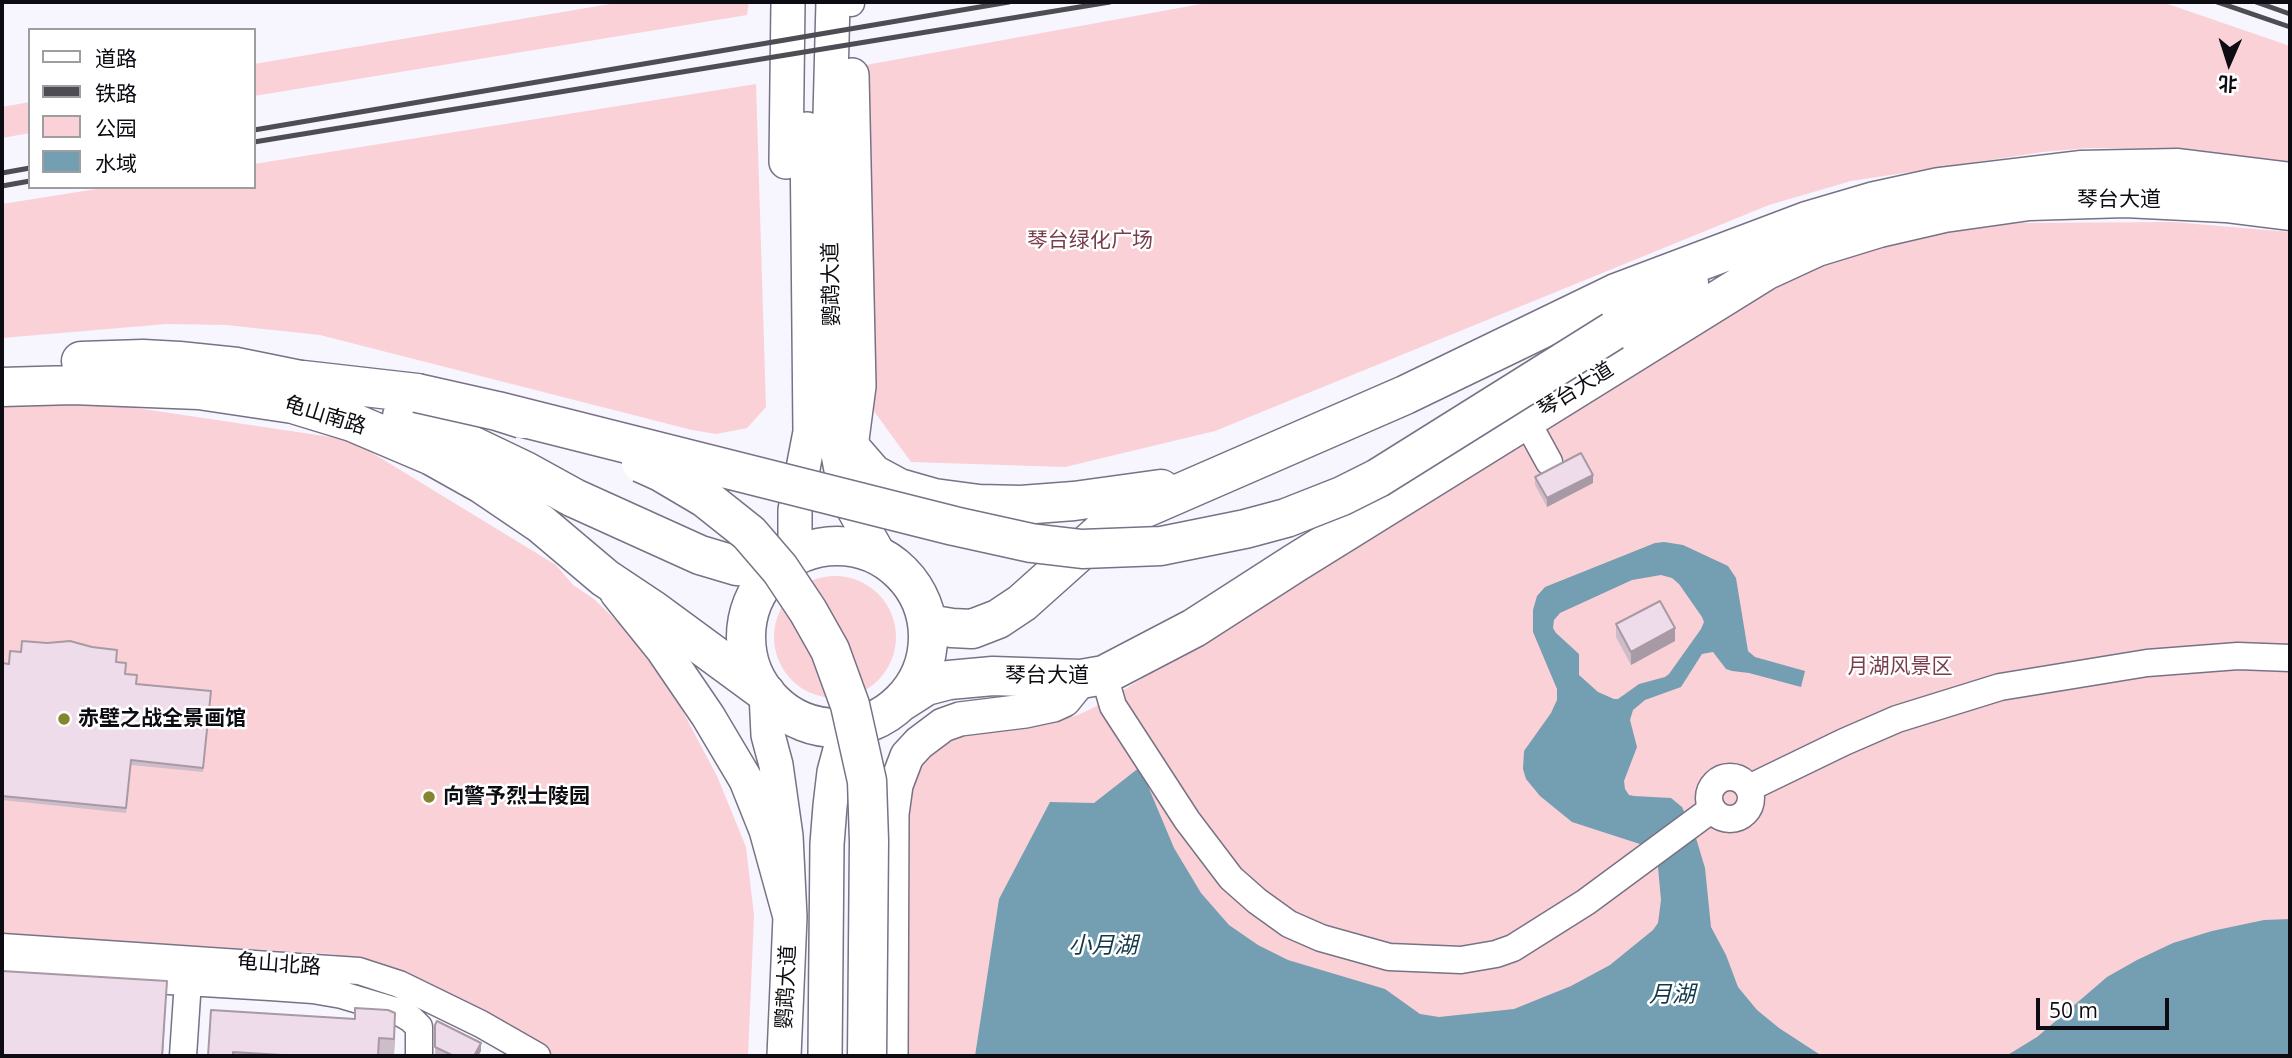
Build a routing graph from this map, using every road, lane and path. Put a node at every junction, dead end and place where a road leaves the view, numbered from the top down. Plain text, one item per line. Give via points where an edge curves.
1 (788, 2) edge
2 (810, 2) edge
3 (832, 2) edge
4 (851, 2) edge
5 (2290, 182) edge
6 (2290, 211) edge
7 (1762, 238) junction
8 (2, 365) edge
9 (303, 380) junction
10 (2, 387) edge
11 (497, 411) junction
12 (1526, 420) junction
13 (831, 436) junction
14 (1549, 462) dead end
15 (1205, 483) junction
16 (880, 556) junction
17 (786, 562) junction
18 (605, 578) junction
19 (928, 621) junction
20 (2290, 659) edge
21 (1093, 677) junction
22 (766, 694) junction
23 (901, 702) junction
24 (863, 724) junction
25 (790, 917) junction
26 (2, 947) edge
27 (2, 971) edge
28 (188, 981) junction
29 (183, 1056) edge
30 (419, 1056) edge
31 (537, 1056) edge
32 (784, 1056) edge
33 (825, 1056) edge
34 (867, 1056) edge
35 (891, 1056) edge

1 - 13 main road via 786,168 792,342
2 - 13 main road, 鹦鹉大道 via 806,162
3 - 13 main road, 鹦鹉大道
4 - 13 main road via 859,386
5 - 7 highway, 琴台大道 via 2178,168 2032,174 1875,201
6 - 12 highway, 琴台大道 via 2125,198 2029,201 1879,228 1817,247 1766,271
7 - 11 highway, bridge via 1378,478 1286,518 1161,546 1082,549 1031,543
7 - 15 highway, 琴台大道 via 1616,293 1405,395
8 - 9 highway, 龟山南路 via 155,359 237,367
9 - 11 highway, bridge via 417,393
9 - 17 highway via 454,437 574,498 716,561 737,566
10 - 18 highway, 龟山南路 via 74,384 199,390 293,404 352,422 432,456 482,484 541,524
11 - 34 highway, bridge via 596,444 661,472 705,498 749,533 808,611 830,650 850,705 867,781
12 - 14 street
12 - 21 highway, 琴台大道 via 1195,628
13 - 15 highway via 873,474 899,488 934,498 1021,505
13 - 16 main road, 鹦鹉大道 via 846,496
13 - 17 main road, 鹦鹉大道 via 795,510
15 - 19 highway, 琴台大道 via 1107,527 998,619 972,629
16 - 17 highway via 838,545 816,548
16 - 19 highway via 911,583
17 - 22 highway via 759,589 748,615 746,642 752,670
18 - 22 highway, 龟山南路
18 - 25 main road via 663,650 746,780 766,830
19 - 23 highway via 928,650 919,678
20 - 21 street via 2238,656 2147,663 2000,687 1897,719 1749,788 1749,809 1737,818 1705,814 1513,948 1461,960 1400,958 1321,938 1289,924 1257,901 1231,878 1187,820
21 - 23 highway, 琴台大道 via 949,680
21 - 35 main road via 1053,705 943,725 907,756 895,785 892,814
22 - 24 highway via 785,712 809,724 836,728
22 - 25 main road via 768,735 786,836
23 - 24 highway
24 - 33 main road, 鹦鹉大道 via 841,746 835,772 827,844
25 - 32 main road, 鹦鹉大道
26 - 31 street, 龟山北路 via 359,971 399,984
27 - 28 street
28 - 29 street
28 - 30 street via 313,990 373,1003 399,1012 419,1027

